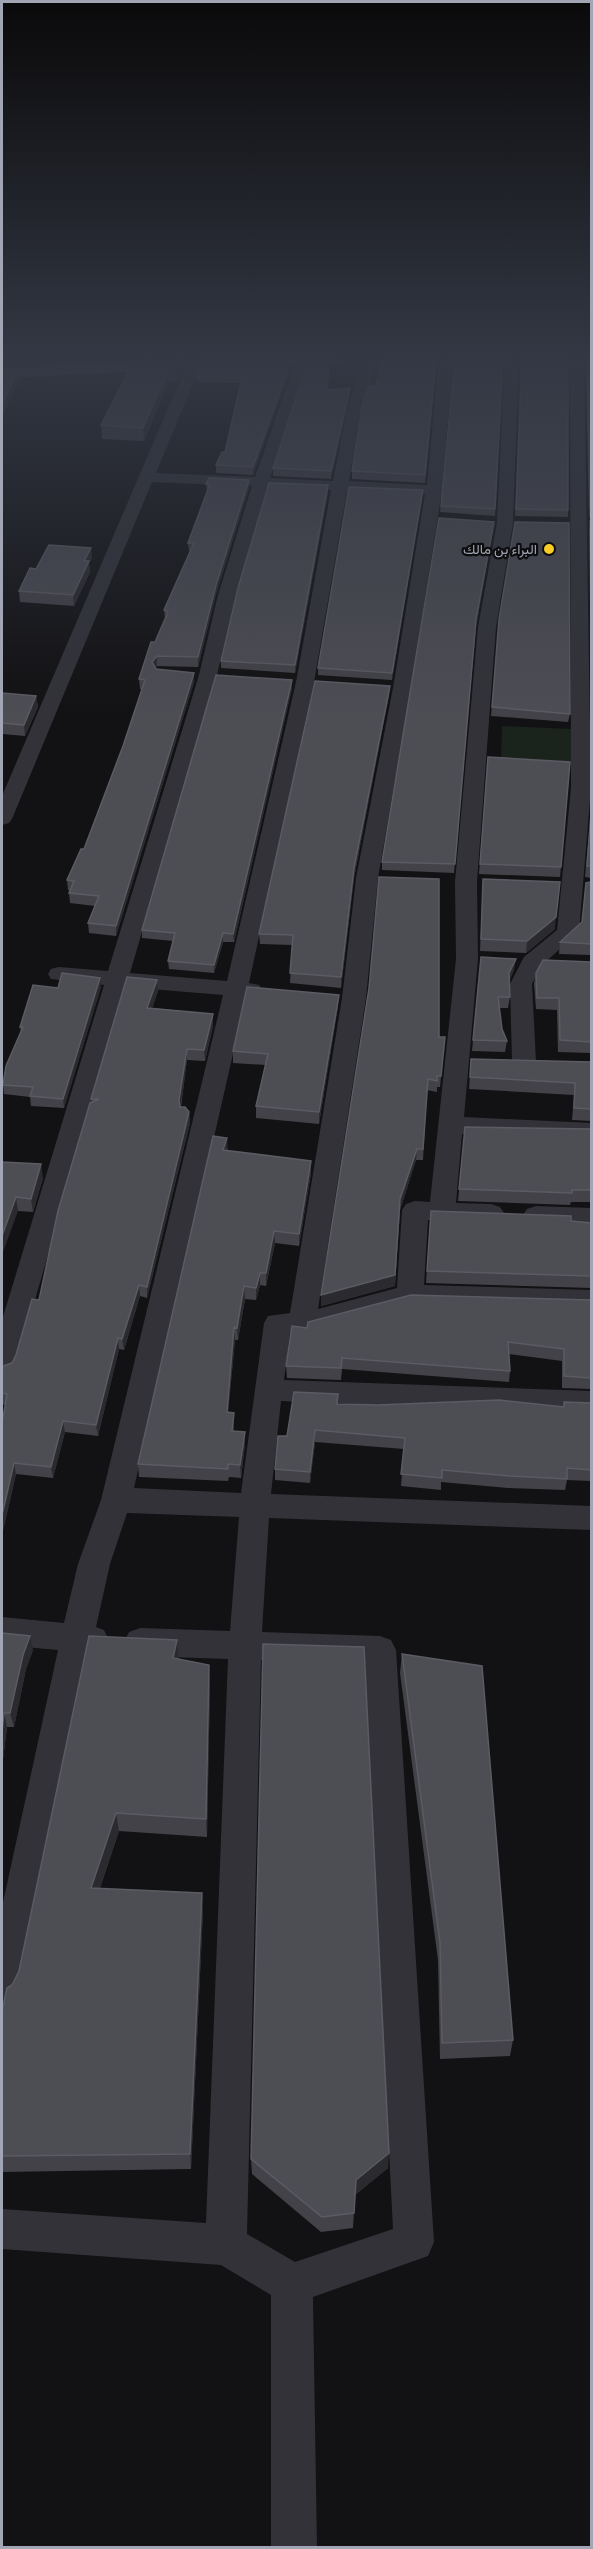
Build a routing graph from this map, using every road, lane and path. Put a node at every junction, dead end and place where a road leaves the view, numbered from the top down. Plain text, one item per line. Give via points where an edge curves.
1 (263, 476) edge
2 (343, 476) edge
3 (435, 476) edge
4 (503, 476) edge
5 (583, 476) edge
6 (146, 477) joint
7 (261, 482) junction
8 (341, 486) junction
9 (434, 490) junction
10 (429, 518) junction
11 (450, 519) edge
12 (500, 522) junction
13 (526, 523) edge
14 (558, 523) edge
15 (586, 524) edge
16 (186, 674) edge
17 (208, 675) junction
18 (230, 677) edge
19 (381, 687) edge
20 (402, 688) junction
21 (586, 693) edge
22 (2, 819) edge
23 (367, 878) junction
24 (389, 879) edge
25 (444, 881) dead end
26 (466, 882) junction
27 (487, 882) edge
28 (572, 886) edge
29 (499, 960) junction
30 (568, 963) edge
31 (59, 974) edge
32 (117, 979) junction
33 (234, 988) junction
34 (270, 991) edge
35 (330, 996) edge
36 (354, 998) junction
37 (502, 1061) junction
38 (450, 1125) junction
39 (591, 1131) edge
40 (442, 1211) junction
41 (591, 1217) edge
42 (410, 1294) junction
43 (591, 1300) edge
44 (302, 1323) junction
45 (2, 1365) edge
46 (268, 1390) junction
47 (591, 1402) edge
48 (116, 1500) junction
49 (255, 1505) junction
50 (591, 1518) edge
51 (2, 1631) edge
52 (76, 1639) junction
53 (245, 1647) junction
54 (2, 1988) edge
55 (2, 2229) edge
56 (226, 2245) junction
57 (292, 2284) junction
58 (294, 2547) edge

1 - 7 street
2 - 8 street
3 - 9 street
4 - 12 street
5 - 15 street
6 - 7 street
6 - 22 street
7 - 8 street
7 - 17 street via 219,621
8 - 9 street
8 - 33 street via 305,682
9 - 10 street
10 - 11 street
10 - 20 street
12 - 13 street
12 - 26 street via 487,627
14 - 15 street
15 - 21 street
16 - 17 street
17 - 18 street
17 - 32 street
19 - 20 street
20 - 23 street
21 - 28 street
23 - 24 street
23 - 36 street
25 - 26 street
26 - 27 street
26 - 29 street
28 - 29 street via 568,932
29 - 30 street
29 - 37 street
29 - 37 street via 521,984
31 - 32 street
32 - 33 street
32 - 45 street
33 - 34 street
33 - 48 street
35 - 36 street
36 - 44 street
37 - 38 street
38 - 39 street
38 - 40 street
40 - 41 street
40 - 42 street via 416,1210
42 - 43 street
42 - 44 street
44 - 46 street via 278,1323
46 - 47 street
46 - 49 street
48 - 49 street
48 - 52 street via 94,1564
49 - 50 street
49 - 53 street
51 - 52 street
52 - 53 street
52 - 54 street
53 - 56 street
53 - 57 street via 380,1650 414,2242
55 - 56 street
56 - 57 street
57 - 58 street

